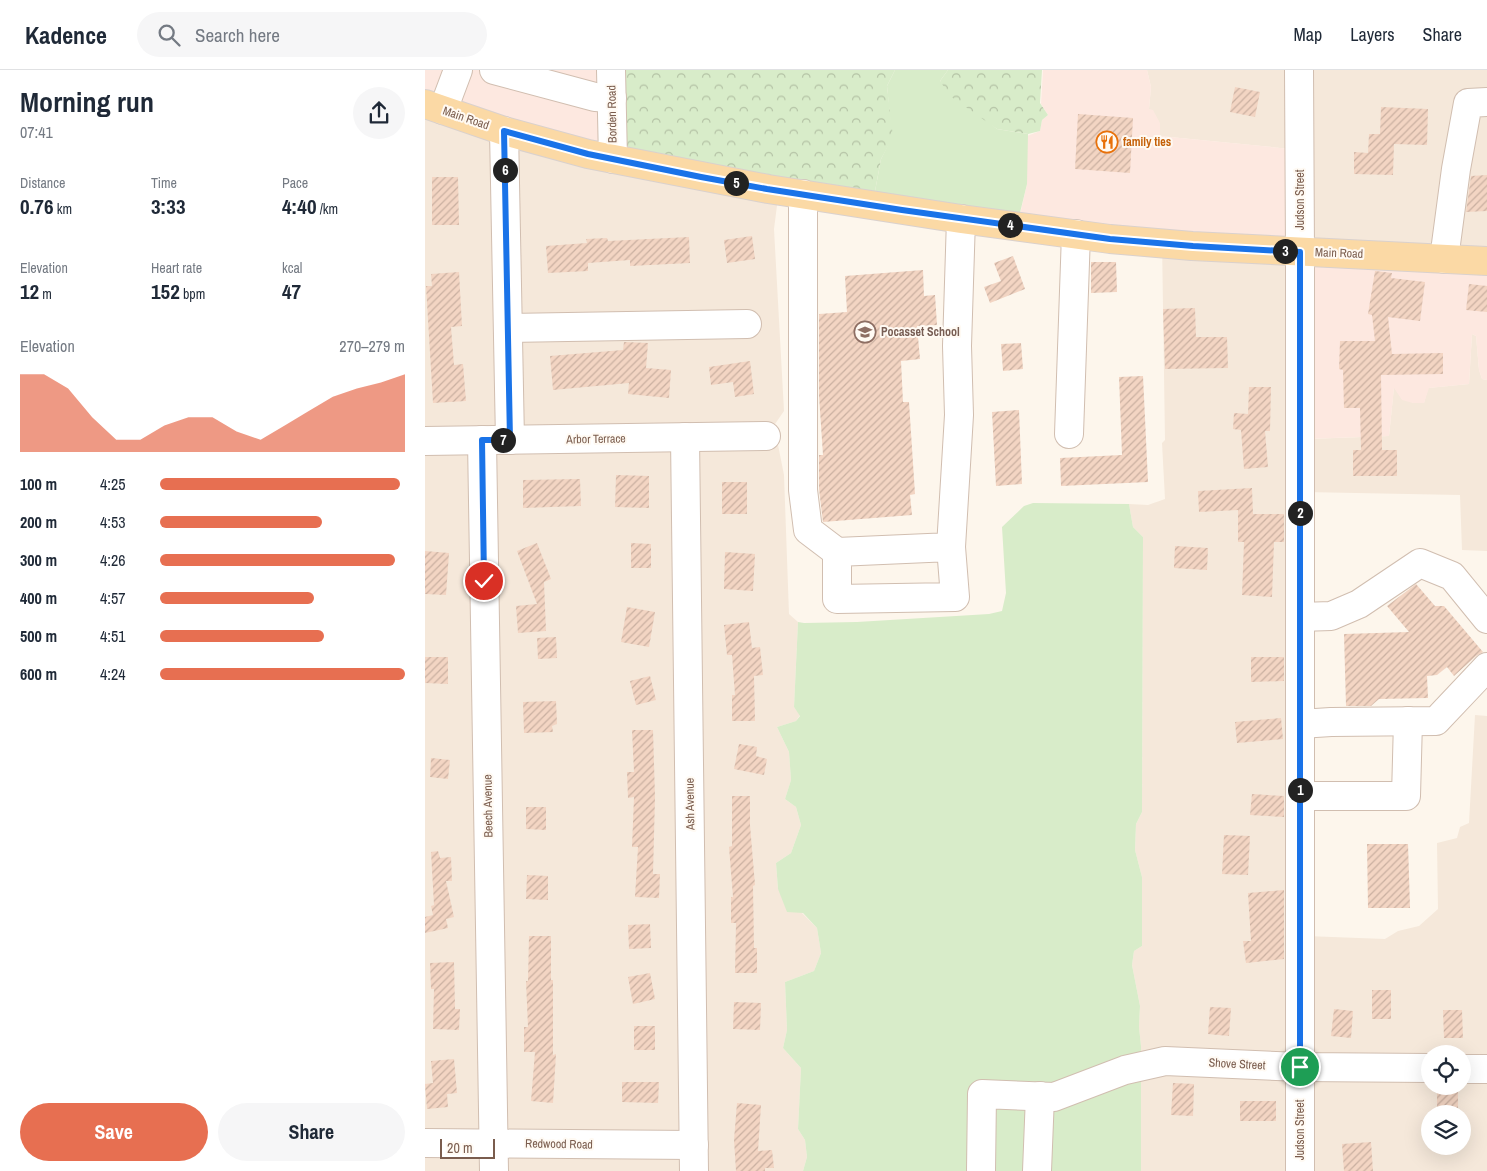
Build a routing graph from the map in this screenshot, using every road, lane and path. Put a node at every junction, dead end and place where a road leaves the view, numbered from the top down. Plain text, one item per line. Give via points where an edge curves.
1 (458, 70) edge
2 (494, 70) edge
3 (611, 70) edge
4 (1299, 70) edge
5 (612, 98) junction
6 (1487, 102) edge
7 (434, 107) edge
8 (504, 131) junction
9 (613, 159) junction
10 (803, 194) junction
11 (961, 219) junction
12 (1075, 234) junction
13 (1300, 252) junction
14 (1444, 259) junction
15 (1487, 261) edge
16 (747, 324) dead end
17 (508, 328) junction
18 (1069, 434) dead end
19 (766, 436) dead end
20 (685, 437) junction
21 (482, 440) junction
22 (510, 440) junction
23 (425, 441) edge
24 (951, 547) junction
25 (837, 552) junction
26 (1300, 617) junction
27 (1487, 619) edge
28 (1487, 667) edge
29 (1408, 721) junction
30 (1300, 724) junction
31 (1300, 796) junction
32 (1300, 1067) junction
33 (1421, 1068) edge
34 (1471, 1069) edge
35 (1487, 1069) edge
36 (1040, 1096) junction
37 (425, 1143) edge
38 (494, 1143) junction
39 (694, 1158) edge
40 (494, 1171) edge
41 (981, 1171) edge
42 (1037, 1171) edge
43 (1300, 1171) edge

1 - 7 street
2 - 5 street via 595,97
3 - 5 street, Borden Road
4 - 13 street, Judson Street
5 - 9 street, Borden Road
6 - 14 street via 1468,103
7 - 8 main road, Main Road
8 - 9 main road, Main Road
8 - 17 street
9 - 10 main road, Main Road
10 - 11 main road, Main Road
10 - 25 street via 803,490 807,530
11 - 12 main road, Main Road
11 - 24 street via 957,346 959,415
12 - 13 main road, Main Road via 1183,246
12 - 18 street
13 - 14 main road, Main Road
13 - 26 street, Judson Street
14 - 15 main road, Main Road
16 - 17 street
17 - 22 street
19 - 20 street, Arbor Terrace
20 - 22 street, Arbor Terrace
20 - 39 street, Ash Avenue
21 - 22 street, Arbor Terrace
21 - 23 street, Arbor Terrace
21 - 38 street, Beech Avenue
24 - 25 street
24 - 25 street via 955,597 837,599
26 - 27 street via 1331,616 1359,604 1420,563 1452,576
26 - 30 street, Judson Street
28 - 29 street via 1436,721
29 - 30 street
29 - 31 street via 1406,796
30 - 31 street, Judson Street
31 - 32 street, Judson Street
32 - 33 street, Shove Street
32 - 36 street, Shove Street via 1165,1061 1125,1070 1054,1096
32 - 43 street, Judson Street
34 - 35 street
36 - 41 street, Shove Street via 981,1094
36 - 42 street
37 - 38 street, Redwood Road
38 - 39 street, Redwood Road
38 - 40 street, Beech Avenue

